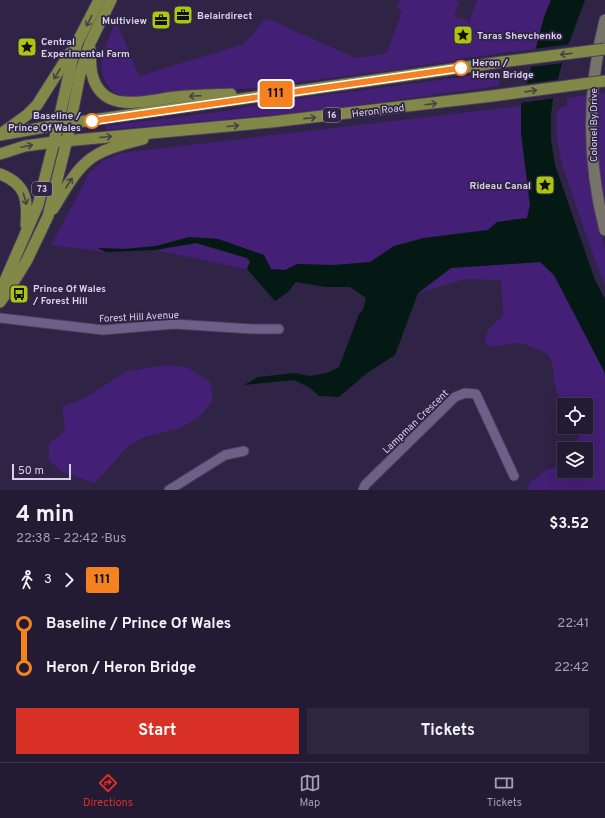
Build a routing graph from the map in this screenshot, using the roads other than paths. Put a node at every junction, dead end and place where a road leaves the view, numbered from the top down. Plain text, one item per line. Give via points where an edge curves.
1 (99, 0) edge
2 (110, 0) edge
3 (605, 20) edge
4 (78, 41) junction
5 (90, 43) junction
6 (605, 49) edge
7 (605, 81) edge
8 (290, 92) junction
9 (70, 124) junction
10 (57, 125) junction
11 (166, 132) junction
12 (0, 135) edge
13 (67, 140) junction
14 (54, 142) junction
15 (0, 154) edge
16 (0, 174) edge
17 (48, 216) junction
18 (605, 230) edge
19 (25, 235) junction
20 (16, 254) junction
21 (27, 260) junction
22 (0, 292) edge
23 (0, 302) edge
24 (0, 318) edge
25 (279, 329) dead end
26 (244, 451) dead end
27 (514, 476) dead end
28 (169, 490) edge
29 (363, 490) edge

1 -> 4 main road, 73
2 - 5 main road, 73
3 - 18 main road, Colonel By Drive via 596,59 591,114 594,175
4 - 10 main road, 73
4 -> 12 main road via 37,105
8 -> 5 main road via 121,102 107,97 96,84 92,74
5 - 9 main road, 73 via 80,74
6 -> 8 main road, bridge
11 -> 7 main road, Heron Road / 16, bridge via 271,122
8 - 9 main road
9 - 10 main road
9 - 13 main road, 73
10 - 12 main road
10 - 14 main road, 73
13 -> 11 main road, Heron Road / 16
17 -> 11 main road via 80,168 97,154
13 - 14 main road, Heron Road / 16
13 - 17 main road, 73
15 -> 14 main road, 16 via 25,146
14 - 19 main road, 73 via 38,205
16 -> 19 main road via 13,181 24,194 27,209
17 - 21 main road, 73
19 - 20 main road, 73
20 - 21 main road
20 - 22 main road, 73
21 - 23 main road, 73
24 - 25 street, Forest Hill Avenue via 104,330 174,324
26 - 28 street via 225,455
27 - 29 street, Lampman Crescent via 476,394 465,392 455,397 365,485

